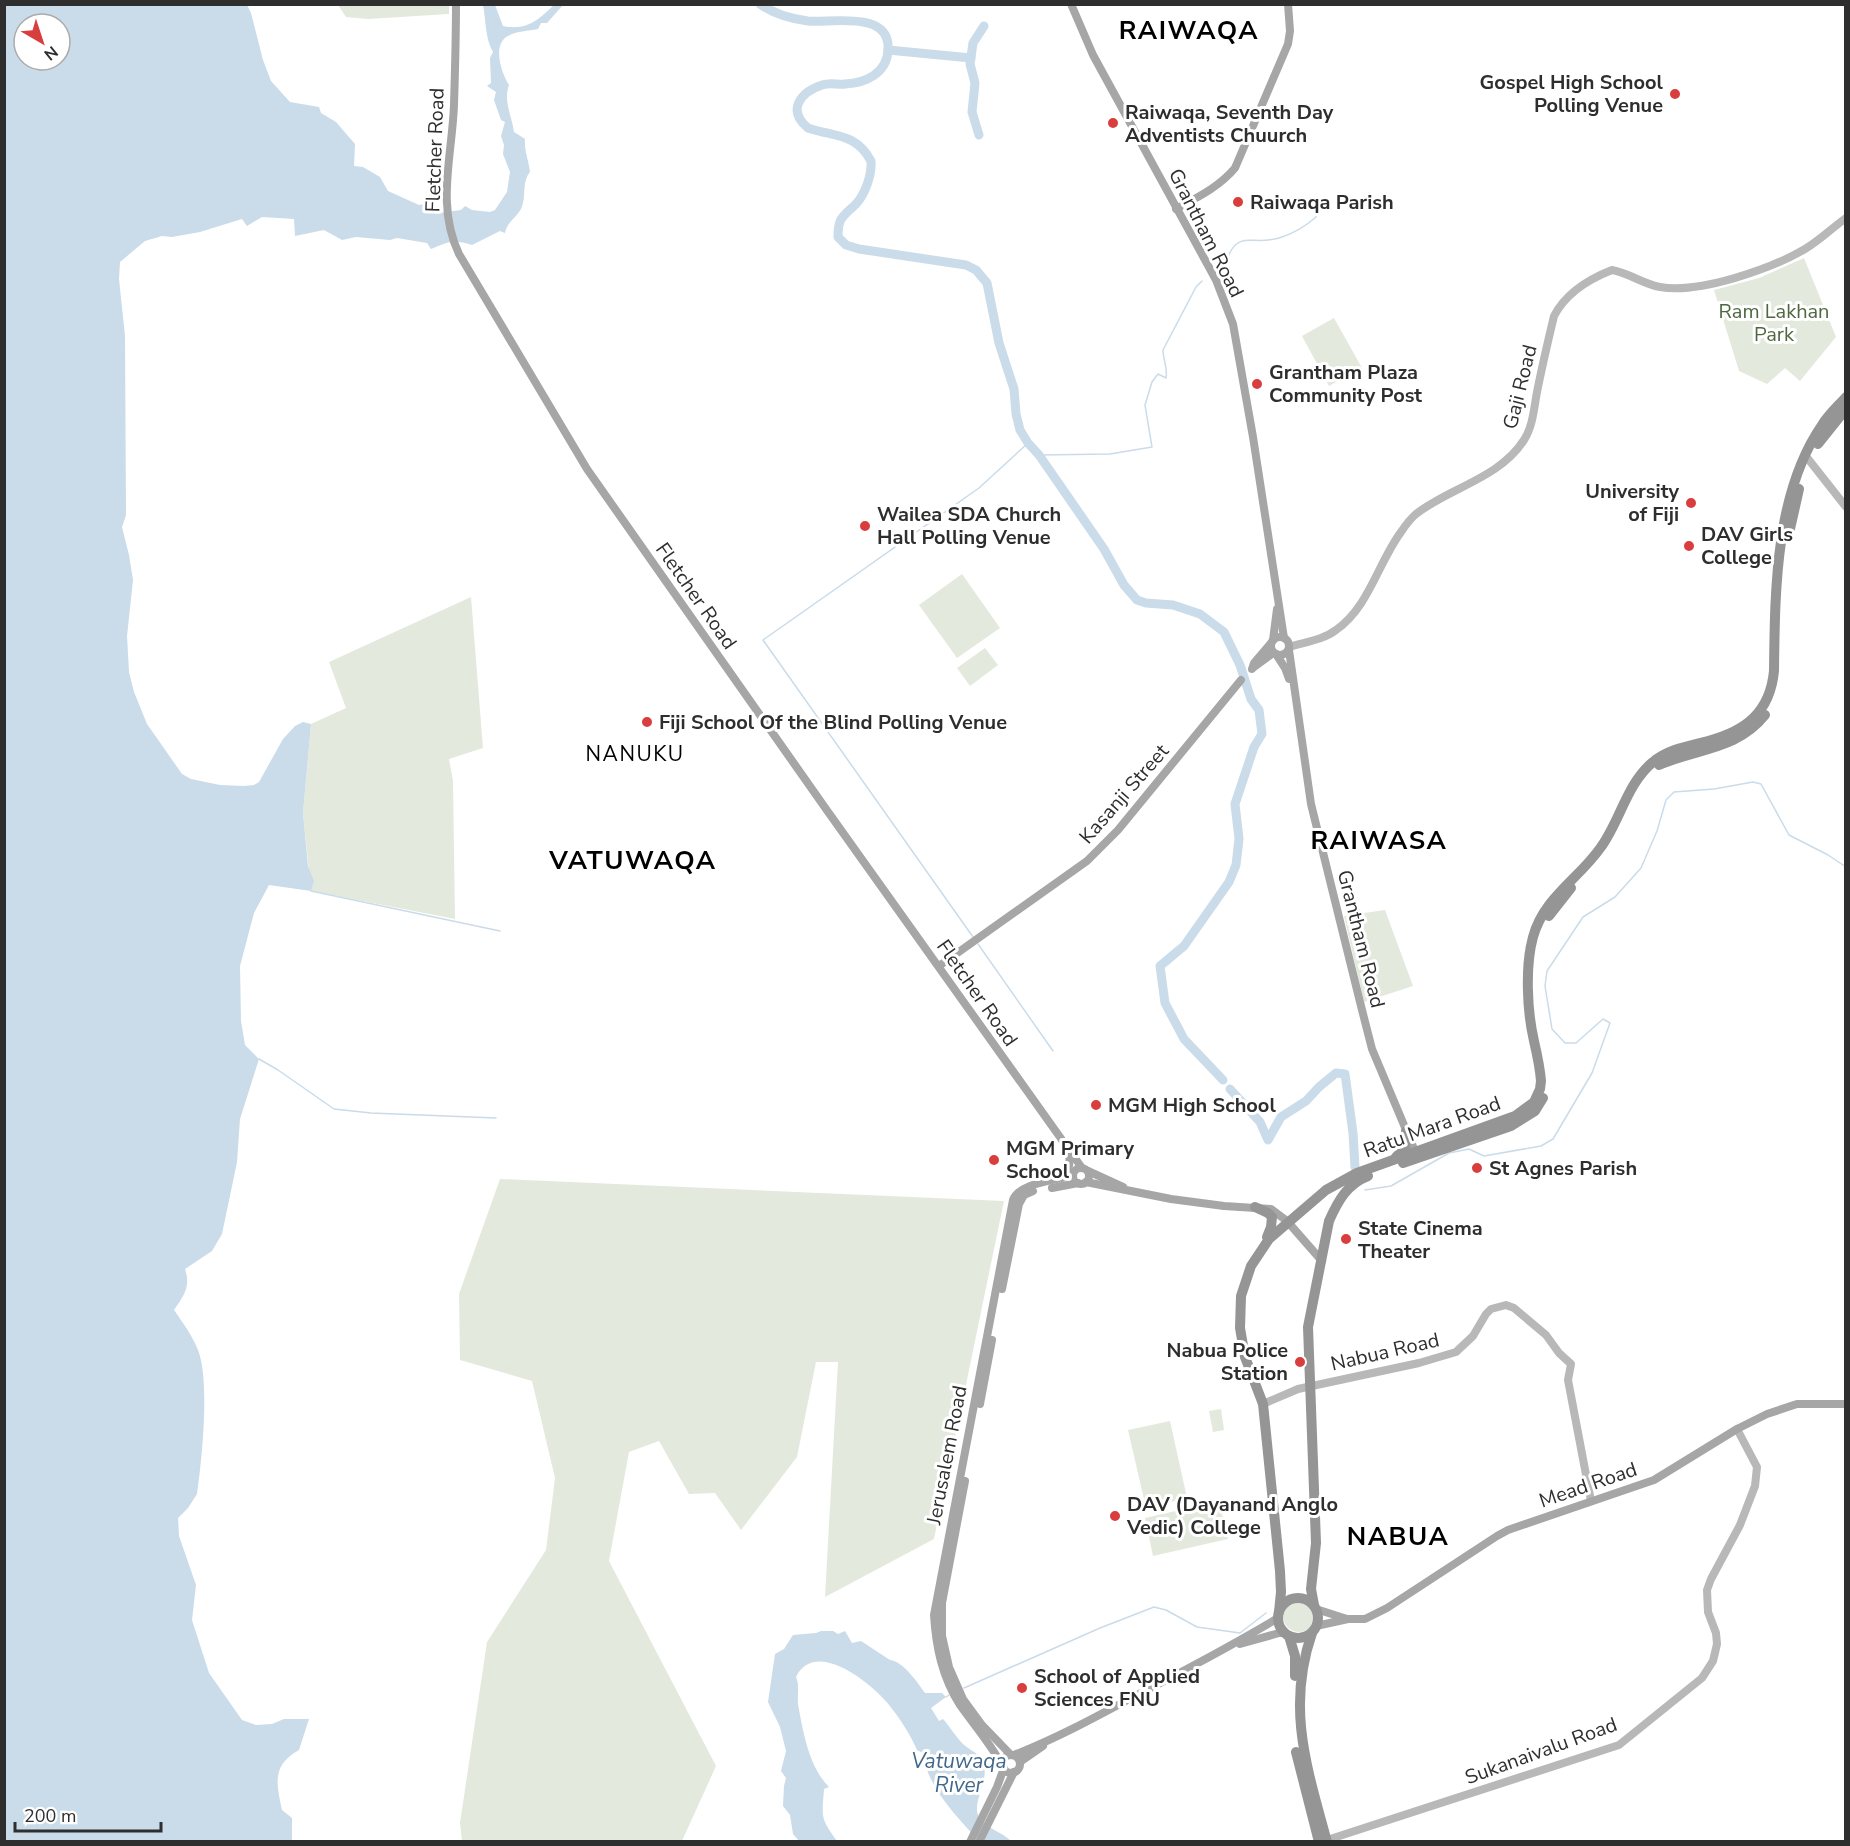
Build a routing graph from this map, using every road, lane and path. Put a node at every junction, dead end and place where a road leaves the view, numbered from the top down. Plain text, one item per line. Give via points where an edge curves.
1 (456, 4) edge
2 (1071, 4) edge
3 (1288, 4) edge
4 (1176, 209) junction
5 (1845, 218) edge
6 (1845, 397) edge
7 (1845, 409) edge
8 (1825, 428) junction
9 (1807, 458) junction
10 (1845, 507) edge
11 (1279, 599) junction
12 (1272, 641) junction
13 (1287, 643) junction
14 (1274, 654) junction
15 (1250, 671) junction
16 (1241, 680) joint
17 (1292, 685) junction
18 (939, 966) junction
19 (1406, 1131) junction
20 (1070, 1151) junction
21 (1416, 1155) junction
22 (1394, 1160) junction
23 (1080, 1175) junction
24 (1037, 1184) junction
25 (1255, 1207) junction
26 (1287, 1221) junction
27 (1260, 1250) junction
28 (1322, 1261) junction
29 (1310, 1386) junction
30 (1263, 1404) junction
31 (1845, 1404) edge
32 (1737, 1429) junction
33 (1591, 1501) junction
34 (1315, 1607) junction
35 (1278, 1615) junction
36 (1348, 1619) junction
37 (1314, 1630) junction
38 (1287, 1635) junction
39 (1228, 1648) junction
40 (1015, 1757) junction
41 (1003, 1767) junction
42 (1014, 1772) junction
43 (987, 1817) junction
44 (975, 1840) edge
45 (1324, 1841) edge

1 - 18 main road, Fletcher Road via 453,117 446,184 446,212 454,243 587,469
2 - 4 main road, Grantham Road via 1093,55
3 - 4 main road via 1288,44 1235,168 1210,190
4 - 11 main road, Grantham Road via 1216,280 1233,324
5 - 13 main road, Gaji Road via 1803,250 1707,285 1658,287 1612,270 1588,282 1566,299 1554,316 1533,416 1525,439 1511,456 1413,516 1388,550 1352,616 1335,631 1321,639
6 - 8 highway, Ratu Mara Road
7 - 8 highway, Ratu Mara Road
8 - 9 highway, Ratu Mara Road
9 - 10 main road
9 - 21 highway, Ratu Mara Road via 1794,480 1786,510 1773,681 1765,704 1737,731 1673,751 1646,767 1601,847 1542,914 1532,939 1529,966 1530,1020 1541,1081 1534,1102 1515,1116
11 - 12 main road, Grantham Road
11 - 13 main road, Grantham Road
12 - 13 main road via 1277,637
12 - 14 main road, Grantham Road
12 - 15 main road, Kasanji Street
13 - 14 main road, Kasanji Street via 1283,655
13 - 17 main road, Grantham Road
14 - 15 main road, Kasanji Street
14 - 17 main road, Grantham Road
15 - 16 main road, Kasanji Street
16 - 18 main road, Kasanji Street via 1098,851
17 - 19 main road, Grantham Road via 1311,804 1362,1010 1372,1049
18 - 20 main road, Fletcher Road
19 - 21 main road, Grantham Road
19 - 22 highway via 1405,1148
20 - 23 main road, Fletcher Road
20 - 24 main road via 1068,1171
21 - 22 highway, Ratu Mara Road
21 - 28 highway, Ratu Mara Road via 1360,1179 1347,1190 1329,1221
22 - 26 highway, Ratu Mara Road via 1340,1181
23 - 24 main road, Jerusalem Road
23 - 25 main road via 1110,1188 1224,1206
23 - 40 main road, Jerusalem Road via 1030,1192 1019,1204 942,1603 942,1636 955,1684 982,1725
24 - 41 main road, Jerusalem Road via 1018,1193 1012,1203 933,1615 936,1645 949,1686
25 - 26 main road via 1271,1209
25 - 27 highway via 1273,1220
26 - 27 highway, Ratu Mara Road
26 - 28 main road
27 - 30 highway, Ratu Mara Road via 1241,1296 1240,1328 1245,1357
28 - 29 highway, Ratu Mara Road via 1308,1327
29 - 30 main road
29 - 33 main road, Nabua Road via 1449,1354 1473,1336 1491,1309 1506,1305 1514,1308 1546,1335 1571,1364 1568,1380
29 - 34 highway, Ratu Mara Road via 1316,1543 1311,1589
30 - 35 highway, Ratu Mara Road via 1280,1571
31 - 32 main road, Mead Road via 1797,1404
32 - 33 main road, Mead Road via 1654,1480
32 - 45 main road, Sukanaivalu Road via 1757,1467 1755,1486 1745,1516 1707,1590 1707,1612 1717,1644 1713,1661 1702,1678 1619,1745
33 - 36 main road, Mead Road via 1508,1530 1387,1608 1365,1619
34 - 35 highway via 1297,1598 1286,1602
34 - 36 main road, Mead Road
34 - 37 highway via 1318,1615
35 - 38 highway
35 - 39 main road
36 - 37 main road, Mead Road
37 - 38 highway via 1301,1638
37 - 45 highway via 1302,1667 1300,1731
38 - 39 main road via 1279,1633
38 - 45 highway via 1295,1661 1295,1746
39 - 40 main road
40 - 41 main road via 1004,1758
40 - 42 main road via 1018,1769
41 - 42 main road
41 - 43 main road
42 - 43 main road
43 - 44 main road

